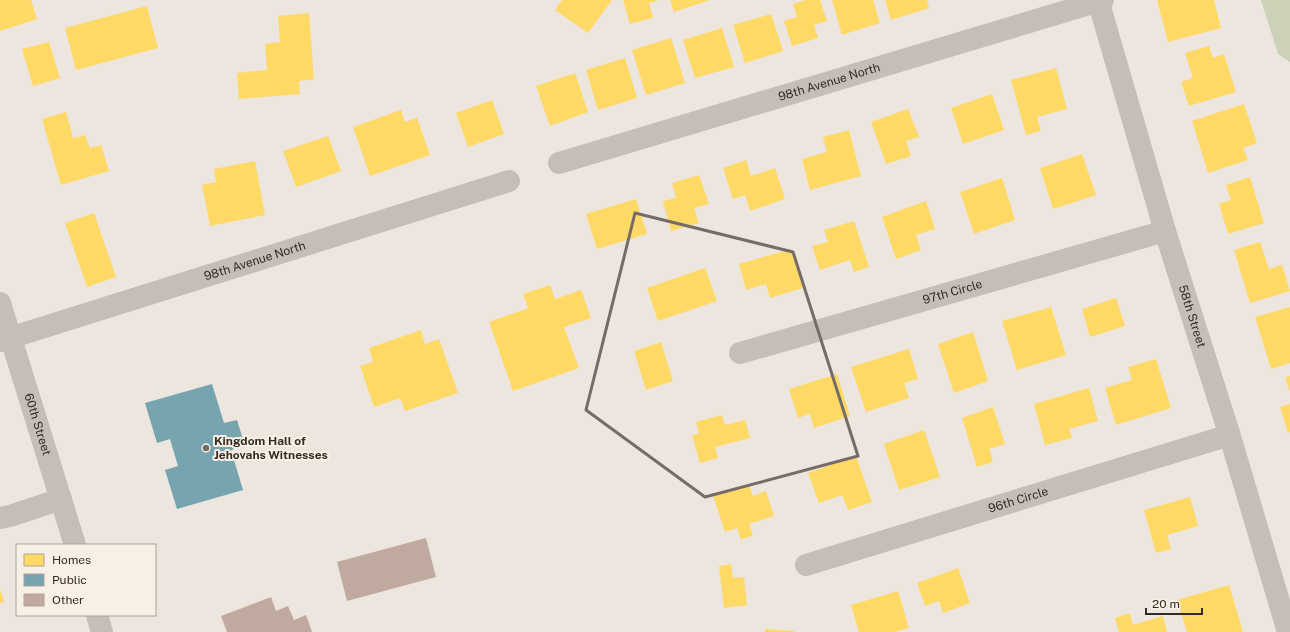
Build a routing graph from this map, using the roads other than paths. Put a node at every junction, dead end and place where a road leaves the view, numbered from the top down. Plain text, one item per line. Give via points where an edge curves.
1 (1100, 0) edge
2 (560, 163) dead end
3 (509, 180) dead end
4 (1165, 231) junction
5 (0, 303) edge
6 (5, 340) edge
7 (740, 353) dead end
8 (1229, 433) junction
9 (61, 499) junction
10 (0, 518) edge
11 (75, 544) edge
12 (806, 565) dead end
13 (97, 616) edge
14 (102, 632) edge
15 (1288, 632) edge

1 - 2 street, 98th Avenue North
1 - 4 street, 58th Street
3 - 6 street, 98th Avenue North
4 - 7 street, 97th Circle
4 - 8 street, 58th Street
5 - 6 street, 60th Street
6 - 9 street, 60th Street
8 - 12 street, 96th Circle via 1220,438
8 - 15 street, 58th Street
9 - 10 street
9 - 11 street, 60th Street
13 - 14 street

